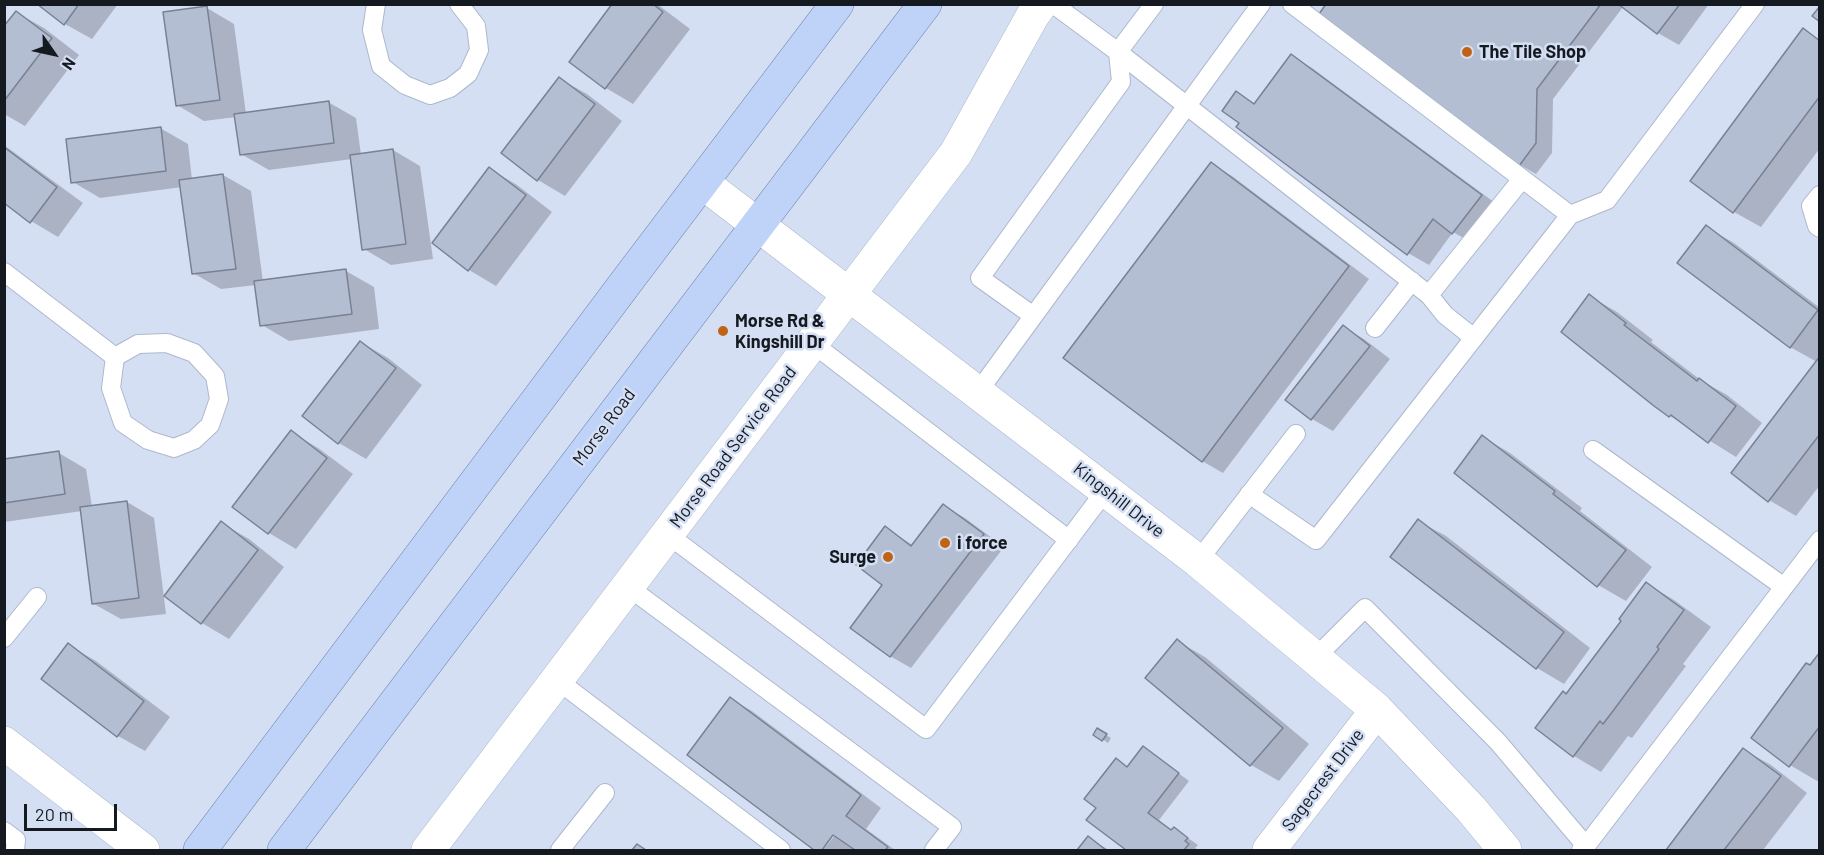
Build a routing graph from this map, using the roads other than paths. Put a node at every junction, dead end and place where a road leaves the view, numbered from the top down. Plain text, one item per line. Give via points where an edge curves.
1 (376, 4) edge
2 (459, 4) edge
3 (837, 4) edge
4 (926, 4) edge
5 (1041, 4) edge
6 (1053, 4) edge
7 (1154, 4) edge
8 (1261, 4) edge
9 (1292, 4) edge
10 (1755, 4) edge
11 (1118, 52) junction
12 (1186, 105) junction
13 (1521, 179) junction
14 (703, 183) junction
15 (1820, 195) edge
16 (1570, 215) junction
17 (759, 225) junction
18 (1820, 228) edge
19 (4, 272) edge
20 (1412, 281) junction
21 (849, 293) junction
22 (1429, 295) junction
23 (1032, 315) junction
24 (1376, 328) dead end
25 (1474, 338) junction
26 (812, 343) junction
27 (115, 357) junction
28 (978, 392) junction
29 (1296, 434) dead end
30 (1593, 450) dead end
31 (1106, 490) junction
32 (1249, 494) junction
33 (667, 534) junction
34 (1069, 540) junction
35 (1820, 540) edge
36 (1198, 561) junction
37 (627, 586) junction
38 (1784, 586) junction
39 (37, 597) dead end
40 (4, 638) edge
41 (1315, 658) junction
42 (557, 680) junction
43 (1377, 710) junction
44 (4, 743) edge
45 (605, 793) dead end
46 (4, 831) edge
47 (1584, 848) edge
48 (15, 850) edge
49 (143, 850) edge
50 (200, 850) edge
51 (284, 850) edge
52 (428, 850) edge
53 (560, 850) edge
54 (781, 850) edge
55 (934, 850) edge
56 (1269, 850) edge
57 (1505, 850) edge

1 - 2 lane via 372,30 381,66 405,85 430,95 450,88 468,74 479,50 476,26
3 - 14 main road
4 - 17 main road, Morse Road
5 - 21 street, Morse Road Service Road via 956,153
6 - 11 lane
7 - 11 lane
8 - 12 lane
9 - 13 lane
10 - 16 lane via 1607,200
11 - 12 lane
11 - 23 lane via 1121,82 980,278
12 - 20 lane
12 - 23 lane
13 - 16 lane
13 - 22 lane
14 - 17 street, Kingshill Drive
14 - 50 main road
15 - 18 lane via 1811,206
16 - 25 lane
17 - 21 street, Kingshill Drive
17 - 51 main road, Morse Road
19 - 27 lane
20 - 22 lane
20 - 24 lane
21 - 26 street, Morse Road Service Road
21 - 28 street, Kingshill Drive
22 - 25 lane via 1444,315
23 - 28 lane
25 - 32 lane via 1316,540
26 - 33 street, Morse Road Service Road
26 - 34 lane
27 - 27 lane via 111,388 123,423 148,440 174,448 194,440 210,425 219,399 215,376 194,353 167,343 138,344
28 - 31 street, Kingshill Drive
29 - 32 lane
30 - 38 lane
31 - 34 lane
31 - 36 street, Kingshill Drive
32 - 36 lane
33 - 34 lane via 926,729
33 - 37 street, Morse Road Service Road
35 - 38 lane
36 - 41 street, Kingshill Drive
37 - 42 street, Morse Road Service Road
37 - 55 lane via 952,827
38 - 47 lane
39 - 40 lane
41 - 43 street, Kingshill Drive
41 - 47 lane via 1365,608 1498,742
42 - 52 street, Morse Road Service Road
42 - 54 lane
43 - 56 street, Sagecrest Drive
43 - 57 street, Kingshill Drive via 1471,808
44 - 49 street
45 - 53 lane
46 - 48 lane via 16,840

